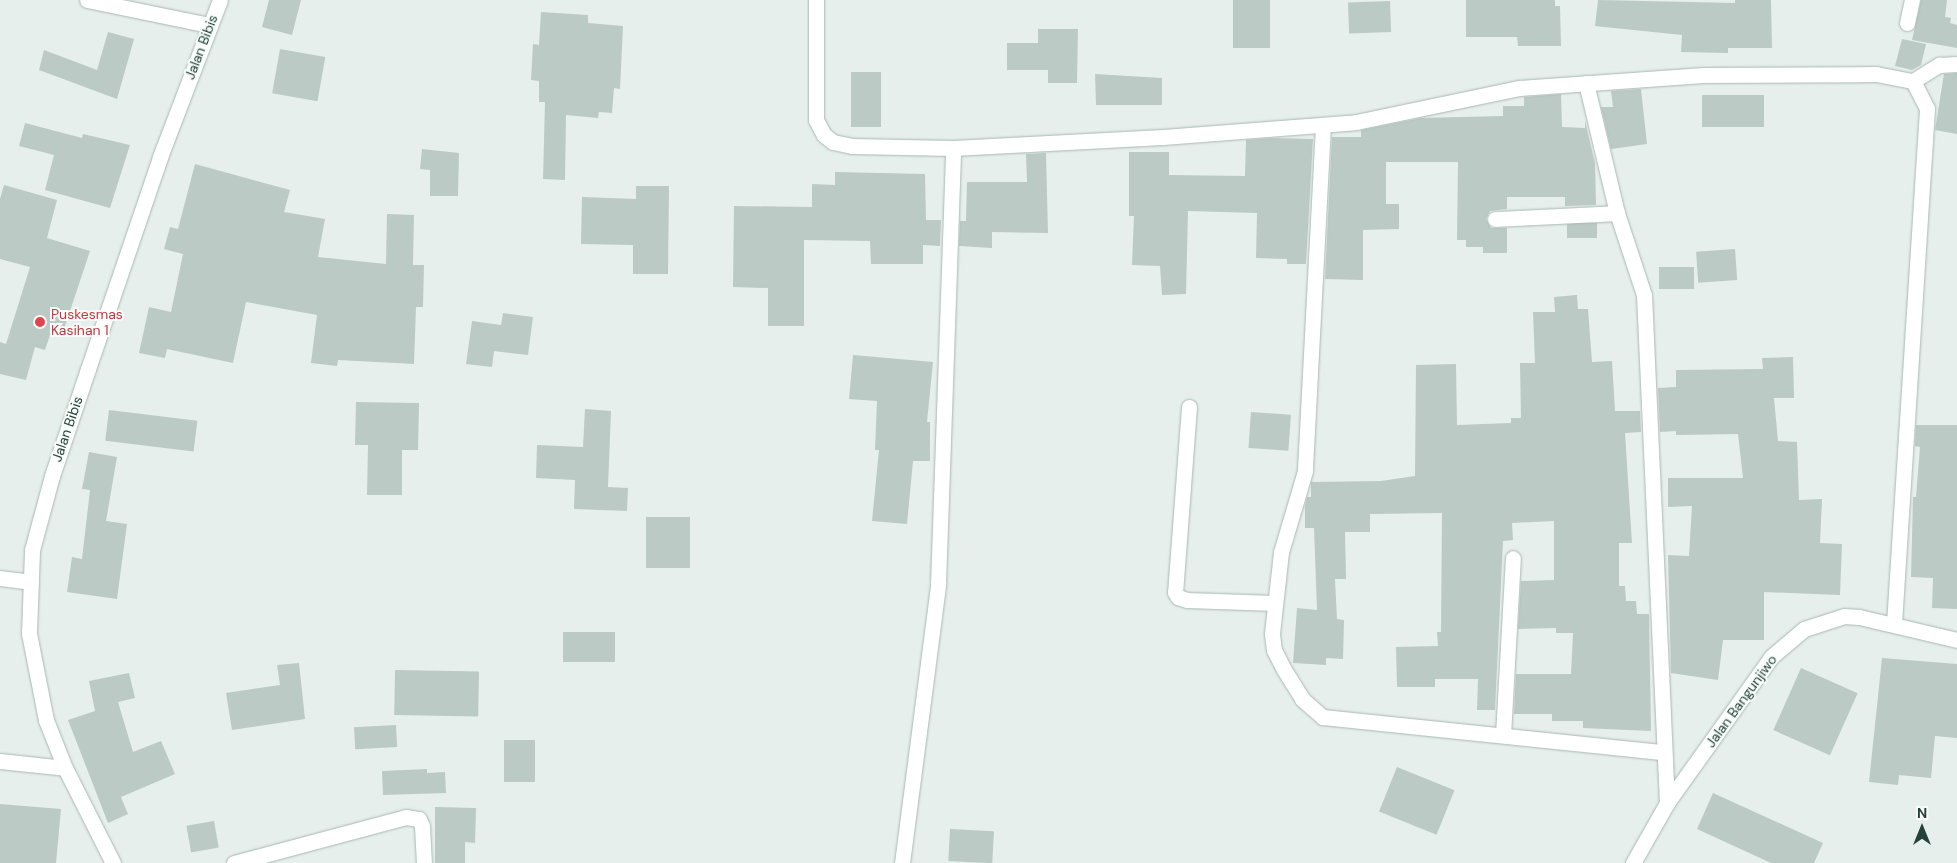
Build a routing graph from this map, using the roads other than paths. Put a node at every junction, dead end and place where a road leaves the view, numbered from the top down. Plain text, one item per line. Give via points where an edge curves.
1 (87, 0) edge
2 (220, 0) edge
3 (816, 0) edge
4 (1912, 0) edge
5 (1907, 23) dead end
6 (209, 25) junction
7 (1957, 64) edge
8 (1913, 81) junction
9 (1586, 83) junction
10 (1323, 125) junction
11 (953, 148) junction
12 (1617, 213) junction
13 (1495, 219) dead end
14 (1189, 408) dead end
15 (1513, 558) dead end
16 (0, 578) edge
17 (31, 582) junction
18 (1276, 603) junction
19 (1894, 624) junction
20 (1957, 640) edge
21 (1502, 735) junction
22 (1663, 752) junction
23 (0, 761) edge
24 (65, 768) junction
25 (1667, 803) junction
26 (113, 863) edge
27 (234, 863) edge
28 (424, 863) edge
29 (902, 863) edge
30 (1633, 863) edge

1 - 6 street
2 - 6 street, Jalan Bibis
3 - 11 street via 814,100 816,120 824,135 833,142 852,146
4 - 5 street
6 - 17 street, Jalan Bibis via 160,157 52,476 32,550
7 - 8 street via 1939,66
8 - 9 street via 1876,74 1704,75
8 - 19 street via 1927,109
9 - 10 street via 1519,88 1356,122
9 - 12 street
10 - 11 street
10 - 18 street via 1304,471 1281,552
11 - 29 street via 938,584
12 - 13 street
12 - 22 street via 1644,295
14 - 18 street via 1175,592 1178,597 1188,600
15 - 21 street
16 - 17 street
17 - 24 street, Jalan Bibis via 29,632 46,720
18 - 21 street via 1272,634 1274,650 1302,699 1323,717
19 - 20 street, Jalan Bangunjiwo
19 - 25 street, Jalan Bangunjiwo via 1844,616 1804,629 1771,657
21 - 22 street
22 - 25 street
23 - 24 street
24 - 26 street, Jalan Bibis
25 - 30 street, Jalan Bangunjiwo
27 - 28 street via 406,816 419,819 422,826

